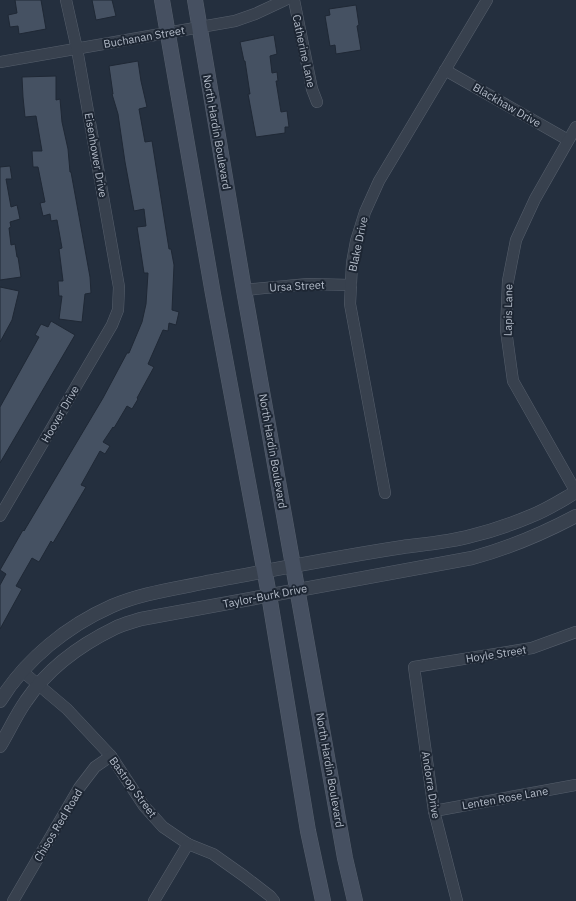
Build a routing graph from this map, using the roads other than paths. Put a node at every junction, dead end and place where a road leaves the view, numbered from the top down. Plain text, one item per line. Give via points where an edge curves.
1 (66, 0) edge
2 (162, 0) edge
3 (194, 0) edge
4 (285, 0) edge
5 (294, 0) edge
6 (486, 0) edge
7 (200, 27) junction
8 (168, 33) junction
9 (77, 49) junction
10 (0, 62) edge
11 (445, 70) junction
12 (317, 102) dead end
13 (576, 127) edge
14 (568, 140) junction
15 (351, 285) junction
16 (244, 290) junction
17 (118, 310) joint
18 (576, 492) edge
19 (385, 493) dead end
20 (0, 516) edge
21 (576, 516) edge
22 (293, 567) junction
23 (264, 571) junction
24 (298, 590) junction
25 (269, 595) junction
26 (576, 632) edge
27 (414, 667) joint
28 (22, 671) junction
29 (38, 685) junction
30 (0, 701) edge
31 (0, 746) edge
32 (111, 756) junction
33 (576, 785) edge
34 (434, 811) junction
35 (188, 844) junction
36 (13, 901) edge
37 (154, 901) edge
38 (274, 901) edge
39 (322, 901) edge
40 (355, 901) edge
41 (457, 901) edge

1 - 9 street, Eisenhower Drive
2 - 8 main road
3 - 7 main road, North Hardin Boulevard
4 - 7 street, Buchanan Street via 245,18
5 - 12 street, Catherine Lane via 312,89
6 - 11 street, Blake Drive
7 - 8 street, Buchanan Street
7 - 16 main road, North Hardin Boulevard
8 - 9 street, Buchanan Street
8 - 23 main road
9 - 10 street, Buchanan Street
9 - 17 street, Eisenhower Drive via 119,286
11 - 14 street, Blackhaw Drive
11 - 15 street, Blake Drive via 379,181 365,212 356,241
13 - 14 street, Lapis Lane
14 - 18 street, Lapis Lane via 535,199 516,240 508,281 506,330 513,381
15 - 16 street, Ursa Street via 308,284
15 - 19 street, Blake Drive via 350,304
16 - 22 main road, North Hardin Boulevard
17 - 20 street, Hoover Drive via 112,325
18 - 22 street via 533,516 472,536
21 - 24 street, Taylor-Burk Drive via 535,537 472,558
22 - 23 street
22 - 24 main road, North Hardin Boulevard
23 - 25 main road
23 - 28 street via 171,589 112,606 69,630
24 - 25 street, Taylor-Burk Drive
24 - 40 main road, North Hardin Boulevard via 345,858
25 - 29 street, Taylor-Burk Drive via 141,619 116,627 61,661
25 - 39 main road
26 - 27 street, Hoyle Street via 532,648
27 - 34 street, Andorra Drive
28 - 29 street, Bastrop Street
28 - 30 street
29 - 31 street, Taylor-Burk Drive
29 - 32 street, Bastrop Street via 67,709
32 - 35 street, Bastrop Street via 144,806 163,827
32 - 36 street, Chisos Red Road via 96,767 79,788
33 - 34 street, Lenten Rose Lane
34 - 41 street, Andorra Drive
35 - 37 street
35 - 38 street, Bastrop Street via 213,854

